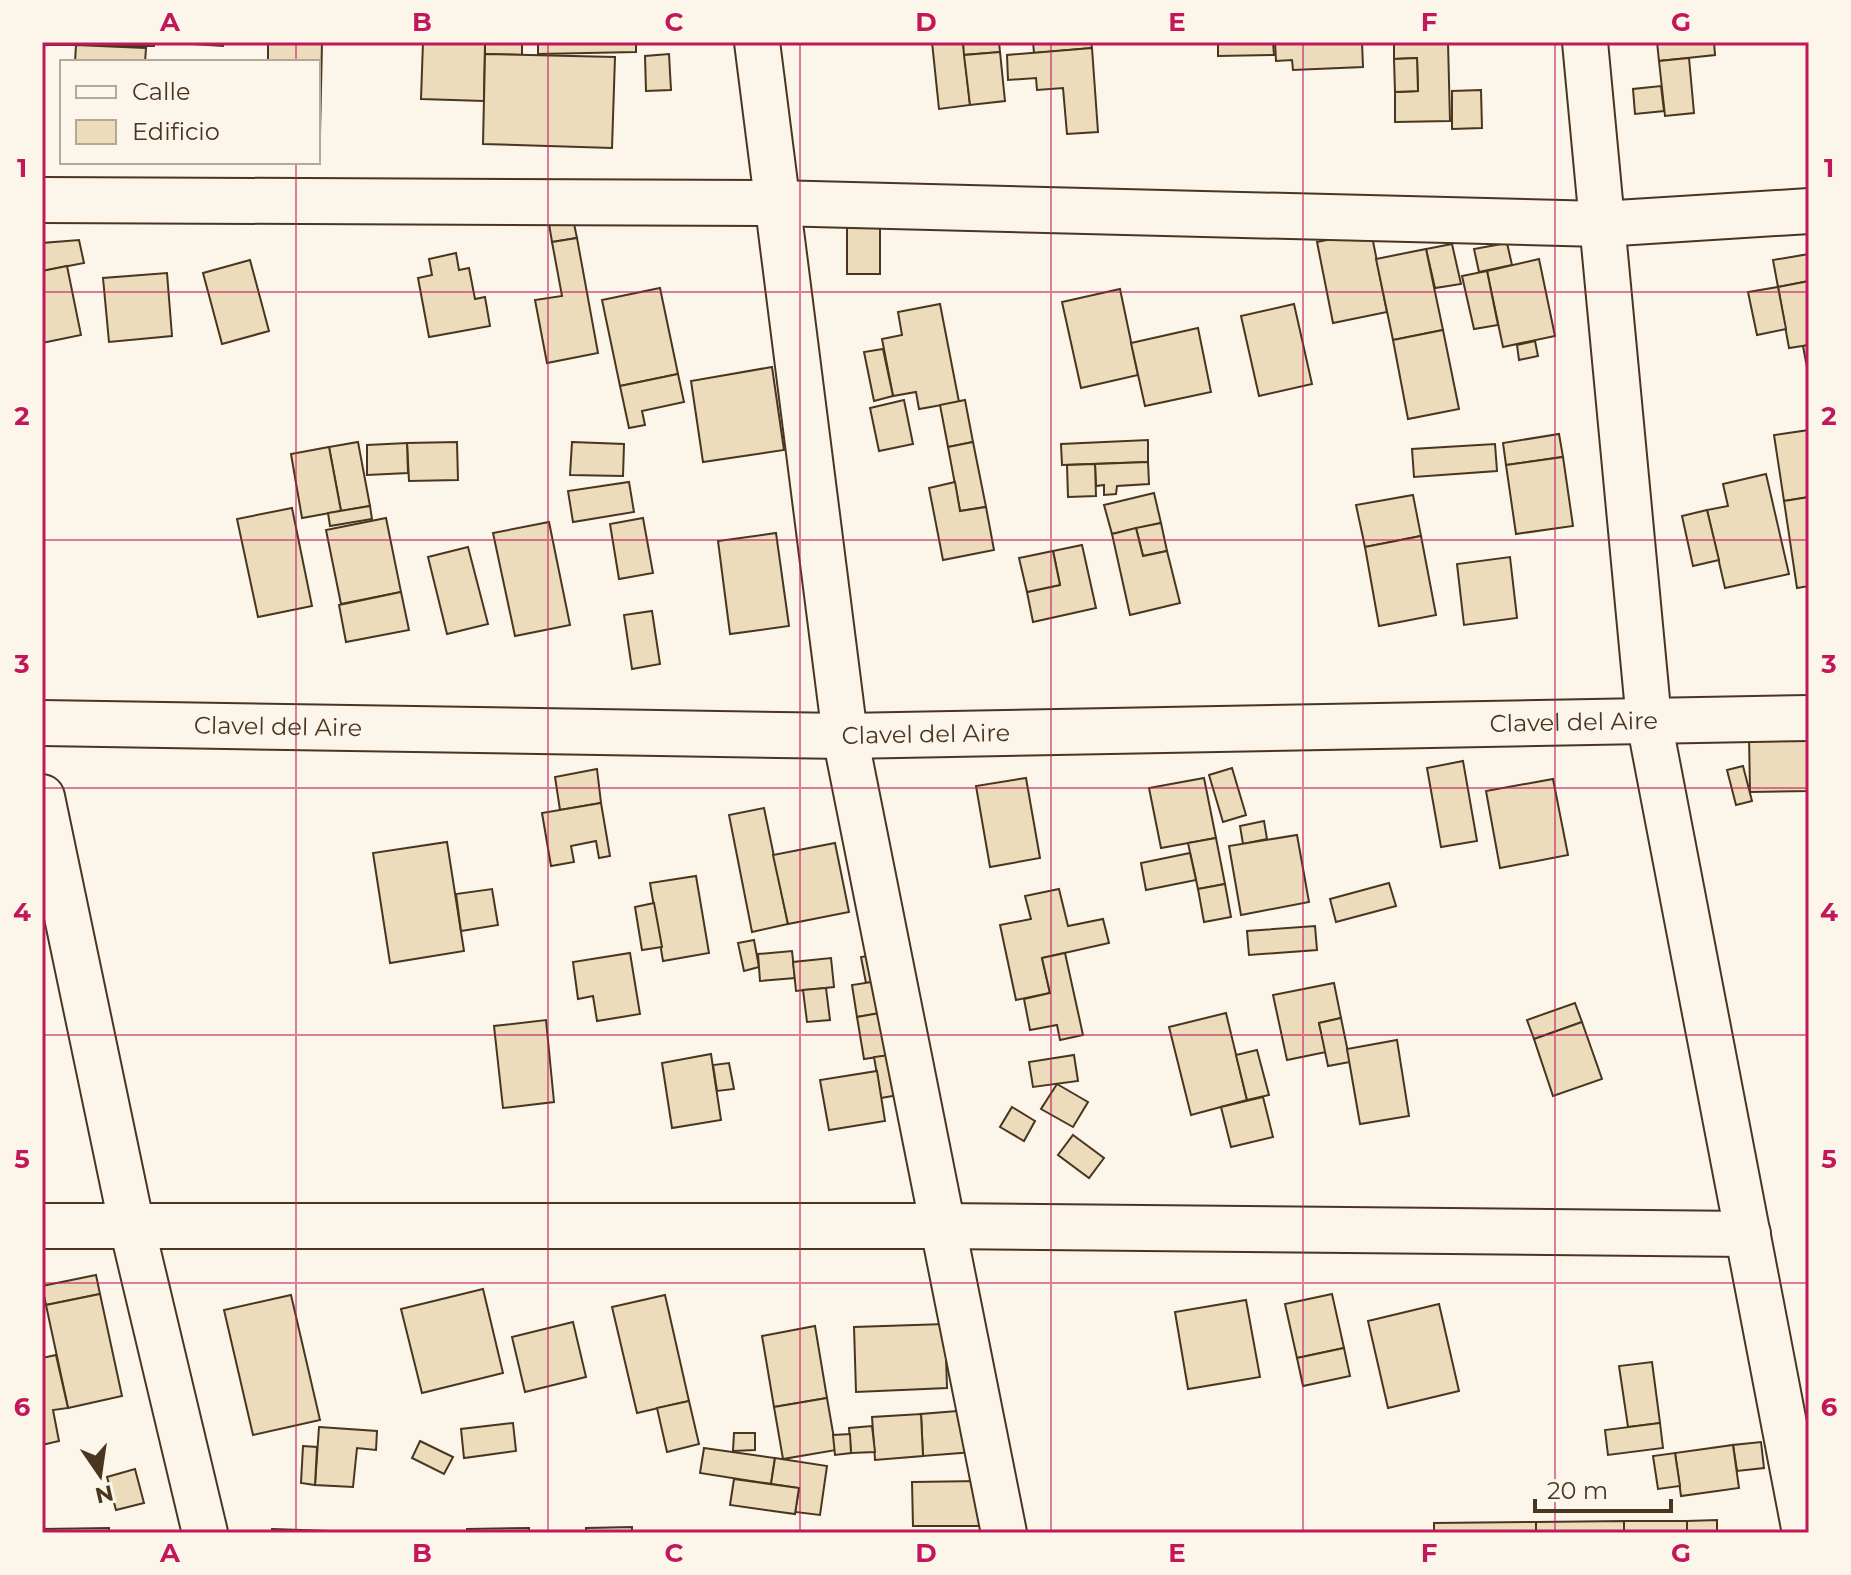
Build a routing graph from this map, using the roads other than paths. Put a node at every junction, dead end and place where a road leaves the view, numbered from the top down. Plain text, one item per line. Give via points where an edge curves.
1 (757, 42) edge
2 (1585, 42) edge
3 (42, 200) edge
4 (774, 203) junction
5 (1809, 211) edge
6 (1601, 224) junction
7 (1809, 718) edge
8 (1649, 721) junction
9 (42, 723) edge
10 (845, 736) junction
11 (42, 797) edge
12 (42, 1226) edge
13 (941, 1226) junction
14 (132, 1227) junction
15 (1748, 1234) junction
16 (1799, 1445) edge
17 (205, 1533) edge
18 (1004, 1533) edge
19 (1805, 1533) edge

1 - 4 street
2 - 6 street
3 - 4 street
4 - 6 street
4 - 10 street
5 - 6 street
6 - 8 street
7 - 8 street, Clavel del Aire
8 - 10 street, Clavel del Aire
8 - 15 street
9 - 10 street, Clavel del Aire
10 - 13 street
11 - 14 street
12 - 14 street
13 - 14 street
13 - 15 street
13 - 18 street
14 - 17 street
15 - 16 street
16 - 19 street

